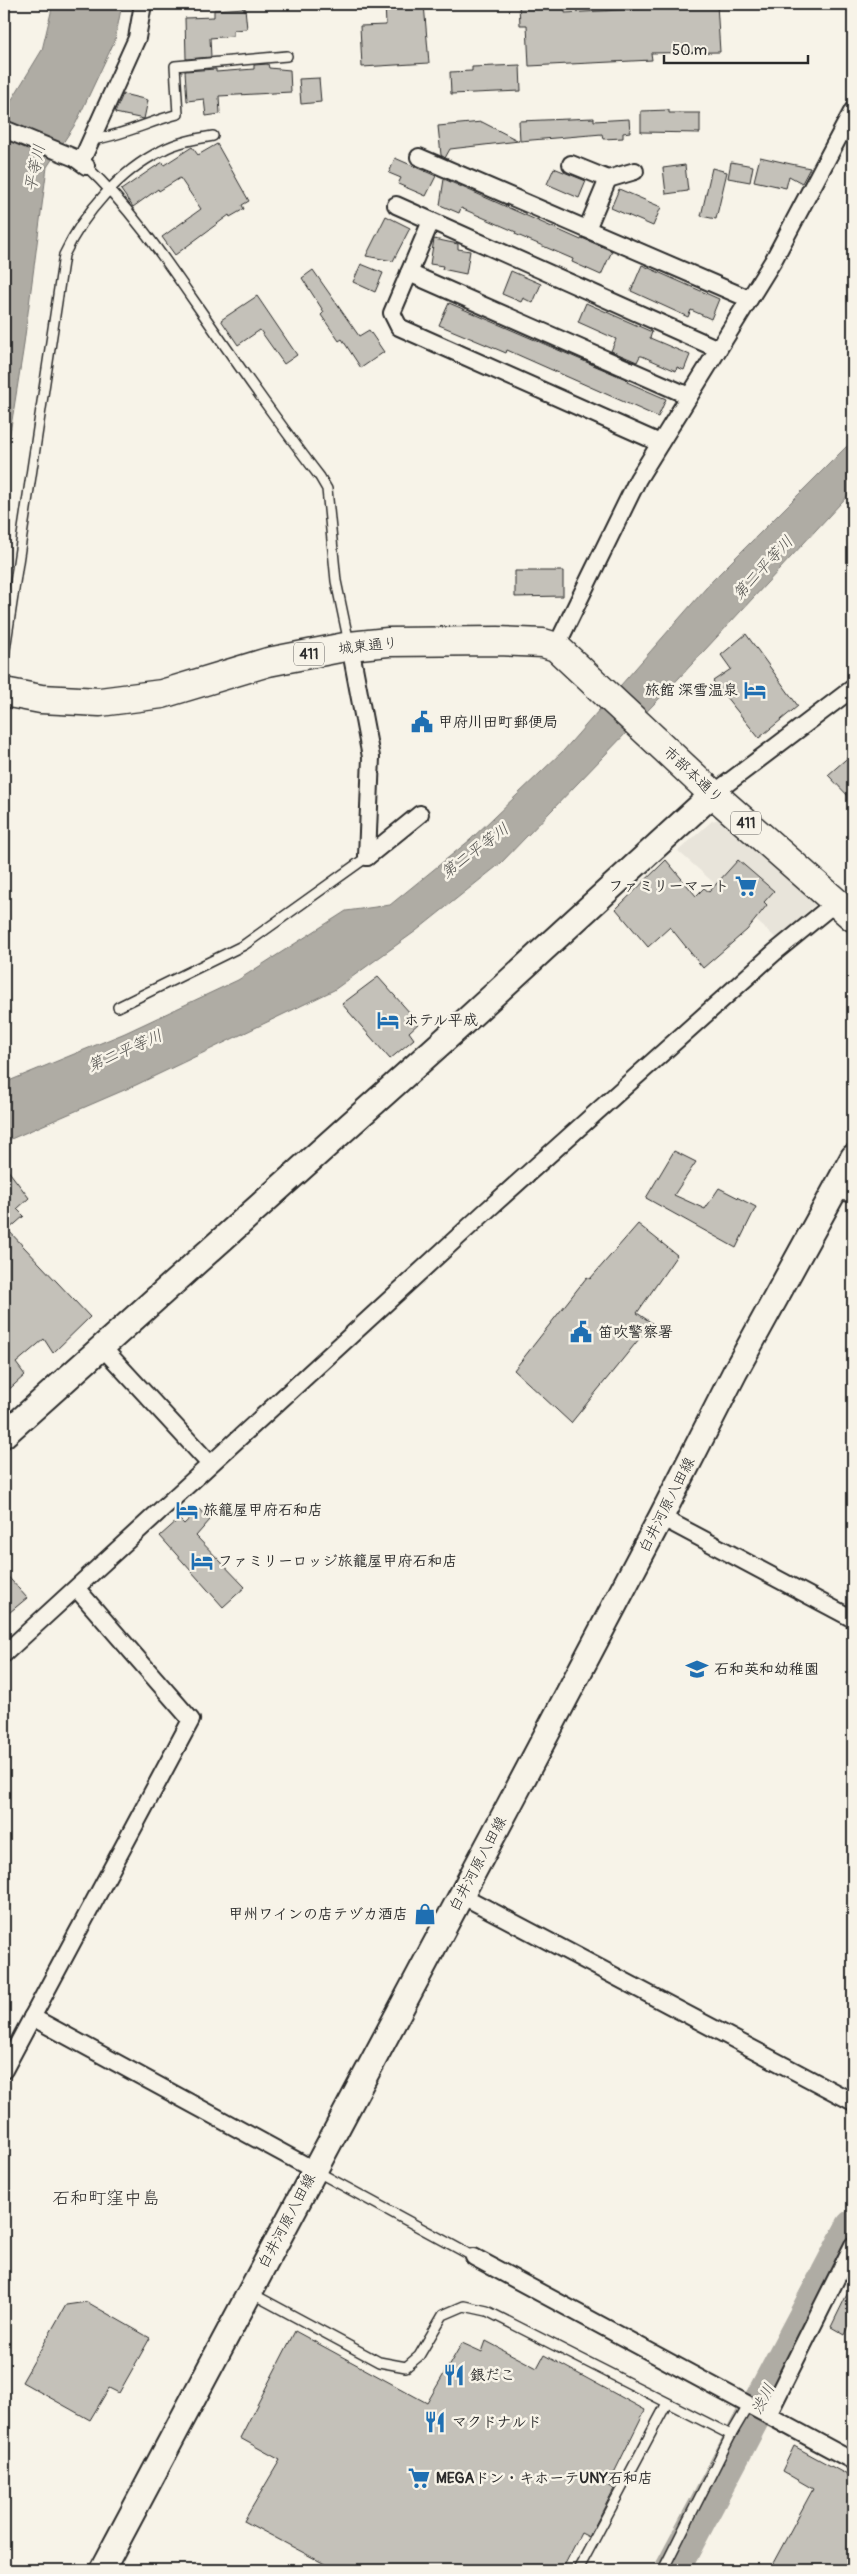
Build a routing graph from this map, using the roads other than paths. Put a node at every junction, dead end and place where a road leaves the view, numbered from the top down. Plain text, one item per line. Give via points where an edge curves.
1 (143, 4) edge
2 (287, 56) dead end
3 (853, 110) edge
4 (4, 129) edge
5 (213, 136) dead end
6 (91, 140) junction
7 (419, 157) dead end
8 (80, 162) junction
9 (571, 164) dead end
10 (635, 171) dead end
11 (608, 179) junction
12 (110, 189) junction
13 (396, 205) dead end
14 (431, 221) junction
15 (587, 229) junction
16 (409, 273) junction
17 (749, 299) junction
18 (718, 349) junction
19 (689, 396) junction
20 (660, 443) junction
21 (350, 646) junction
22 (556, 647) junction
23 (4, 656) edge
24 (853, 688) edge
25 (4, 692) edge
26 (713, 794) junction
27 (420, 814) dead end
28 (367, 856) junction
29 (845, 910) edge
30 (118, 1007) dead end
31 (853, 1157) edge
32 (844, 1192) edge
33 (102, 1347) junction
34 (4, 1435) edge
35 (210, 1464) junction
36 (661, 1517) junction
37 (77, 1589) junction
38 (853, 1620) edge
39 (4, 1654) edge
40 (461, 1895) junction
41 (32, 2017) junction
42 (4, 2070) edge
43 (853, 2102) edge
44 (314, 2170) junction
45 (853, 2245) edge
46 (474, 2257) joint
47 (249, 2292) junction
48 (667, 2403) junction
49 (758, 2410) junction
50 (731, 2435) junction
51 (853, 2461) edge
52 (102, 2570) edge
53 (578, 2570) edge
54 (663, 2570) edge

1 - 6 street via 137,38
2 - 6 lane via 175,66 178,114 144,123 113,137
3 - 17 street
4 - 8 street
5 - 12 lane via 160,151 136,166
6 - 8 street
7 - 15 street
8 - 12 lane
9 - 11 street
10 - 11 street
11 - 15 street
12 - 21 lane via 180,281 327,489 336,581
12 - 23 lane via 74,235 64,255
13 - 14 street
14 - 16 street
14 - 18 street
15 - 17 street
16 - 19 street
16 - 20 street via 392,313 399,327
17 - 18 street
18 - 19 street
19 - 20 street
20 - 22 street via 638,479
21 - 22 highway, 城東通り / 411 via 388,642 498,641 543,643
21 - 25 highway, 城東通り / 411 via 268,662 153,695 100,702 41,699
21 - 28 street via 371,757
22 - 26 highway, 市部本通り / 411
24 - 26 street
26 - 29 highway, 市部本通り / 411
26 - 33 main road
27 - 28 street
28 - 30 lane via 244,945
29 - 35 street via 775,952
31 - 32 main road, 白井河原八田線
32 - 36 main road, 白井河原八田線 via 734,1372
33 - 34 main road
33 - 35 street
35 - 37 street
36 - 38 street
36 - 40 main road, 白井河原八田線
37 - 39 street
37 - 41 street via 191,1720
40 - 43 street
40 - 44 main road, 白井河原八田線
41 - 42 street
41 - 44 street
44 - 46 lane
44 - 47 main road, 白井河原八田線
45 - 49 street
46 - 49 street
47 - 48 lane via 379,2362 406,2366 419,2356 443,2315 464,2306 487,2312
47 - 52 main road, 白井河原八田線
48 - 50 lane
48 - 53 lane
49 - 50 lane
49 - 51 street
50 - 54 lane

